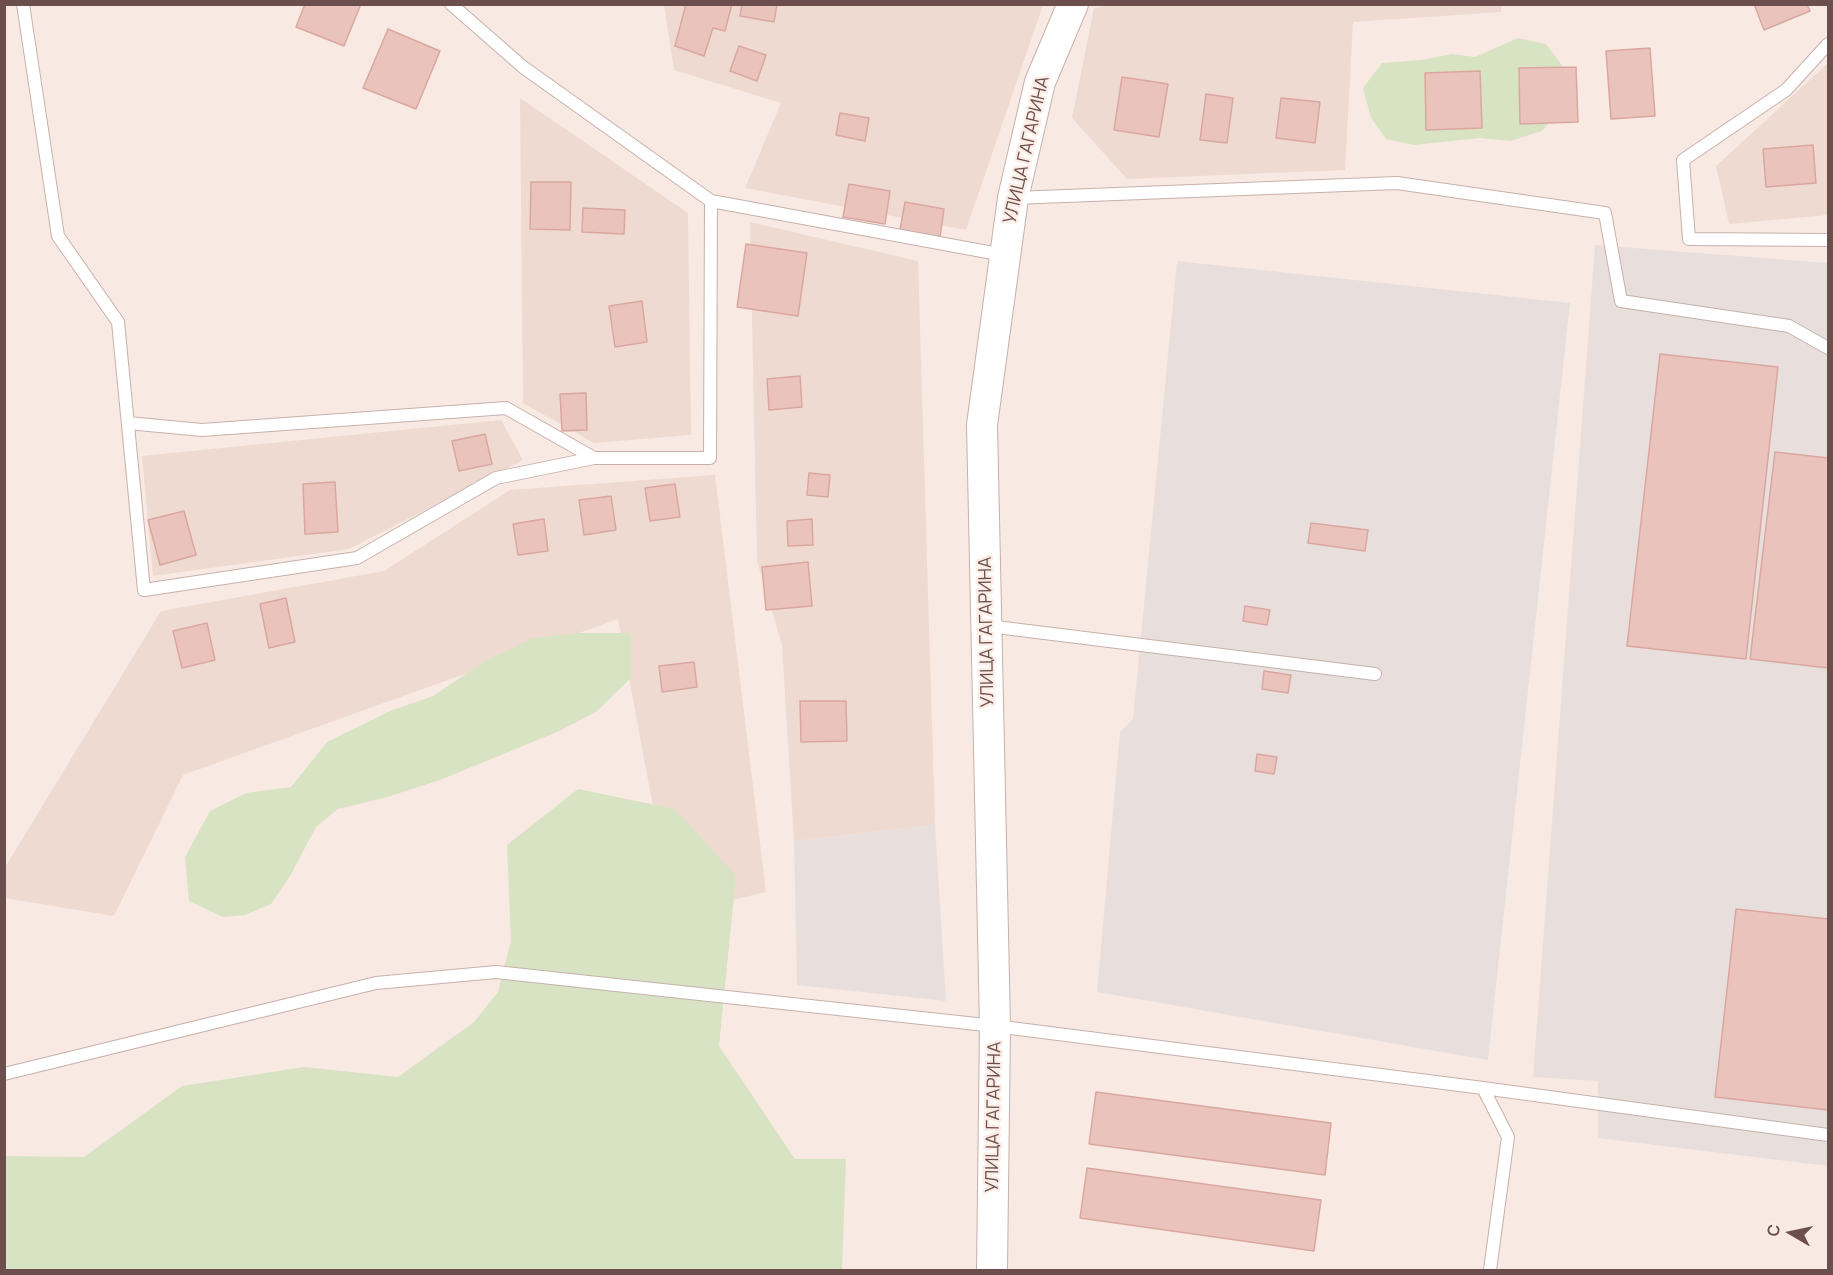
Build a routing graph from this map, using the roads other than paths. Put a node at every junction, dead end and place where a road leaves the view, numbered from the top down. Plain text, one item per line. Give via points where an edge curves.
1 (23, 4) edge
2 (451, 4) edge
3 (1073, 4) edge
4 (1828, 44) edge
5 (1013, 198) junction
6 (711, 201) junction
7 (1828, 240) edge
8 (1004, 255) junction
9 (1828, 348) edge
10 (128, 423) junction
11 (594, 458) junction
12 (986, 626) junction
13 (1375, 674) dead end
14 (995, 1026) junction
15 (4, 1074) edge
16 (1483, 1088) junction
17 (1828, 1134) edge
18 (992, 1270) edge
19 (1490, 1270) edge

1 - 10 lane via 58,236 118,322
2 - 6 lane via 523,67
3 - 5 street, УЛИЦА ГАГАРИНА via 1040,82
4 - 7 lane via 1786,90 1683,160 1689,240
5 - 8 street, УЛИЦА ГАГАРИНА
5 - 9 lane via 1397,183 1605,213 1621,301 1789,326
6 - 8 lane
6 - 11 lane via 710,458
8 - 12 street, УЛИЦА ГАГАРИНА via 982,426
10 - 11 lane via 202,430 506,408
10 - 11 lane via 144,590 357,558 496,478
12 - 13 lane
12 - 14 street, УЛИЦА ГАГАРИНА
14 - 15 lane via 496,972 376,983
14 - 16 lane
14 - 18 street, УЛИЦА ГАГАРИНА
16 - 17 lane
16 - 19 lane via 1508,1137

